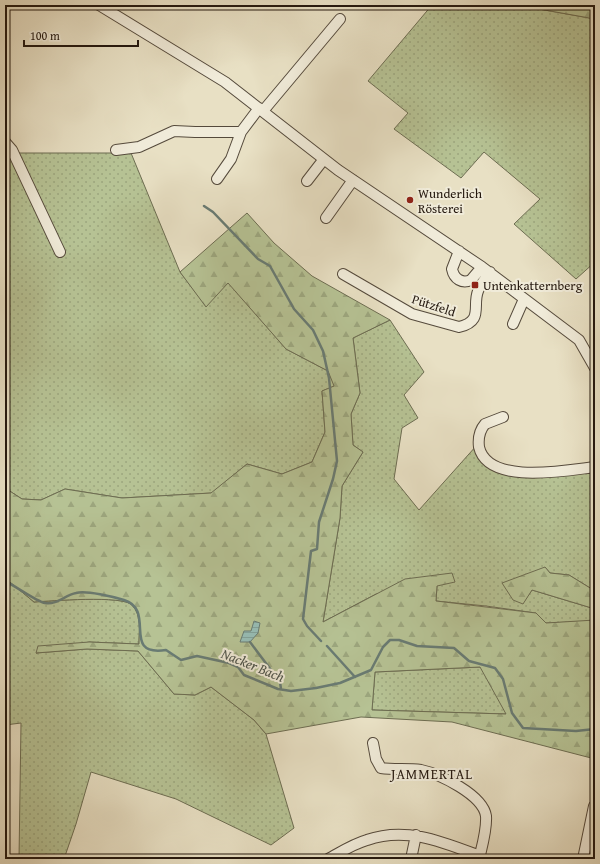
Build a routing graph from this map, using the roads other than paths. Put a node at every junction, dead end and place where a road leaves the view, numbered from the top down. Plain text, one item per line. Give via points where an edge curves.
1 (100, 5) edge
2 (340, 19) dead end
3 (261, 110) junction
4 (241, 132) junction
5 (5, 142) edge
6 (116, 150) dead end
7 (324, 159) junction
8 (217, 179) dead end
9 (353, 180) junction
10 (307, 181) dead end
11 (326, 218) dead end
12 (459, 250) junction
13 (60, 252) dead end
14 (486, 270) junction
15 (343, 274) dead end
16 (524, 299) junction
17 (513, 324) dead end
18 (595, 368) edge
19 (503, 417) dead end
20 (595, 467) edge
21 (373, 743) dead end
22 (594, 806) edge
23 (416, 835) junction
24 (480, 857) edge
25 (328, 859) edge
26 (411, 859) edge
27 (583, 859) edge

1 - 3 street via 212,74
2 - 3 street
3 - 4 street
3 - 7 street
4 - 6 street via 174,130 139,147
4 - 8 street via 231,158
5 - 13 street via 12,150
7 - 9 street
7 - 10 street
9 - 11 street
9 - 12 street
12 - 14 street
12 - 14 street via 452,269 457,279 463,282 471,280
14 - 15 street, Pützfeld via 478,291 474,317 459,327 412,314
14 - 16 street
16 - 17 street
16 - 18 street via 581,342
19 - 20 street via 484,424 479,435 483,455 494,465 528,474
21 - 24 street via 376,759 381,768 432,773 476,798 486,818
22 - 27 street
23 - 24 street via 431,838
23 - 25 street via 374,837
23 - 26 street

